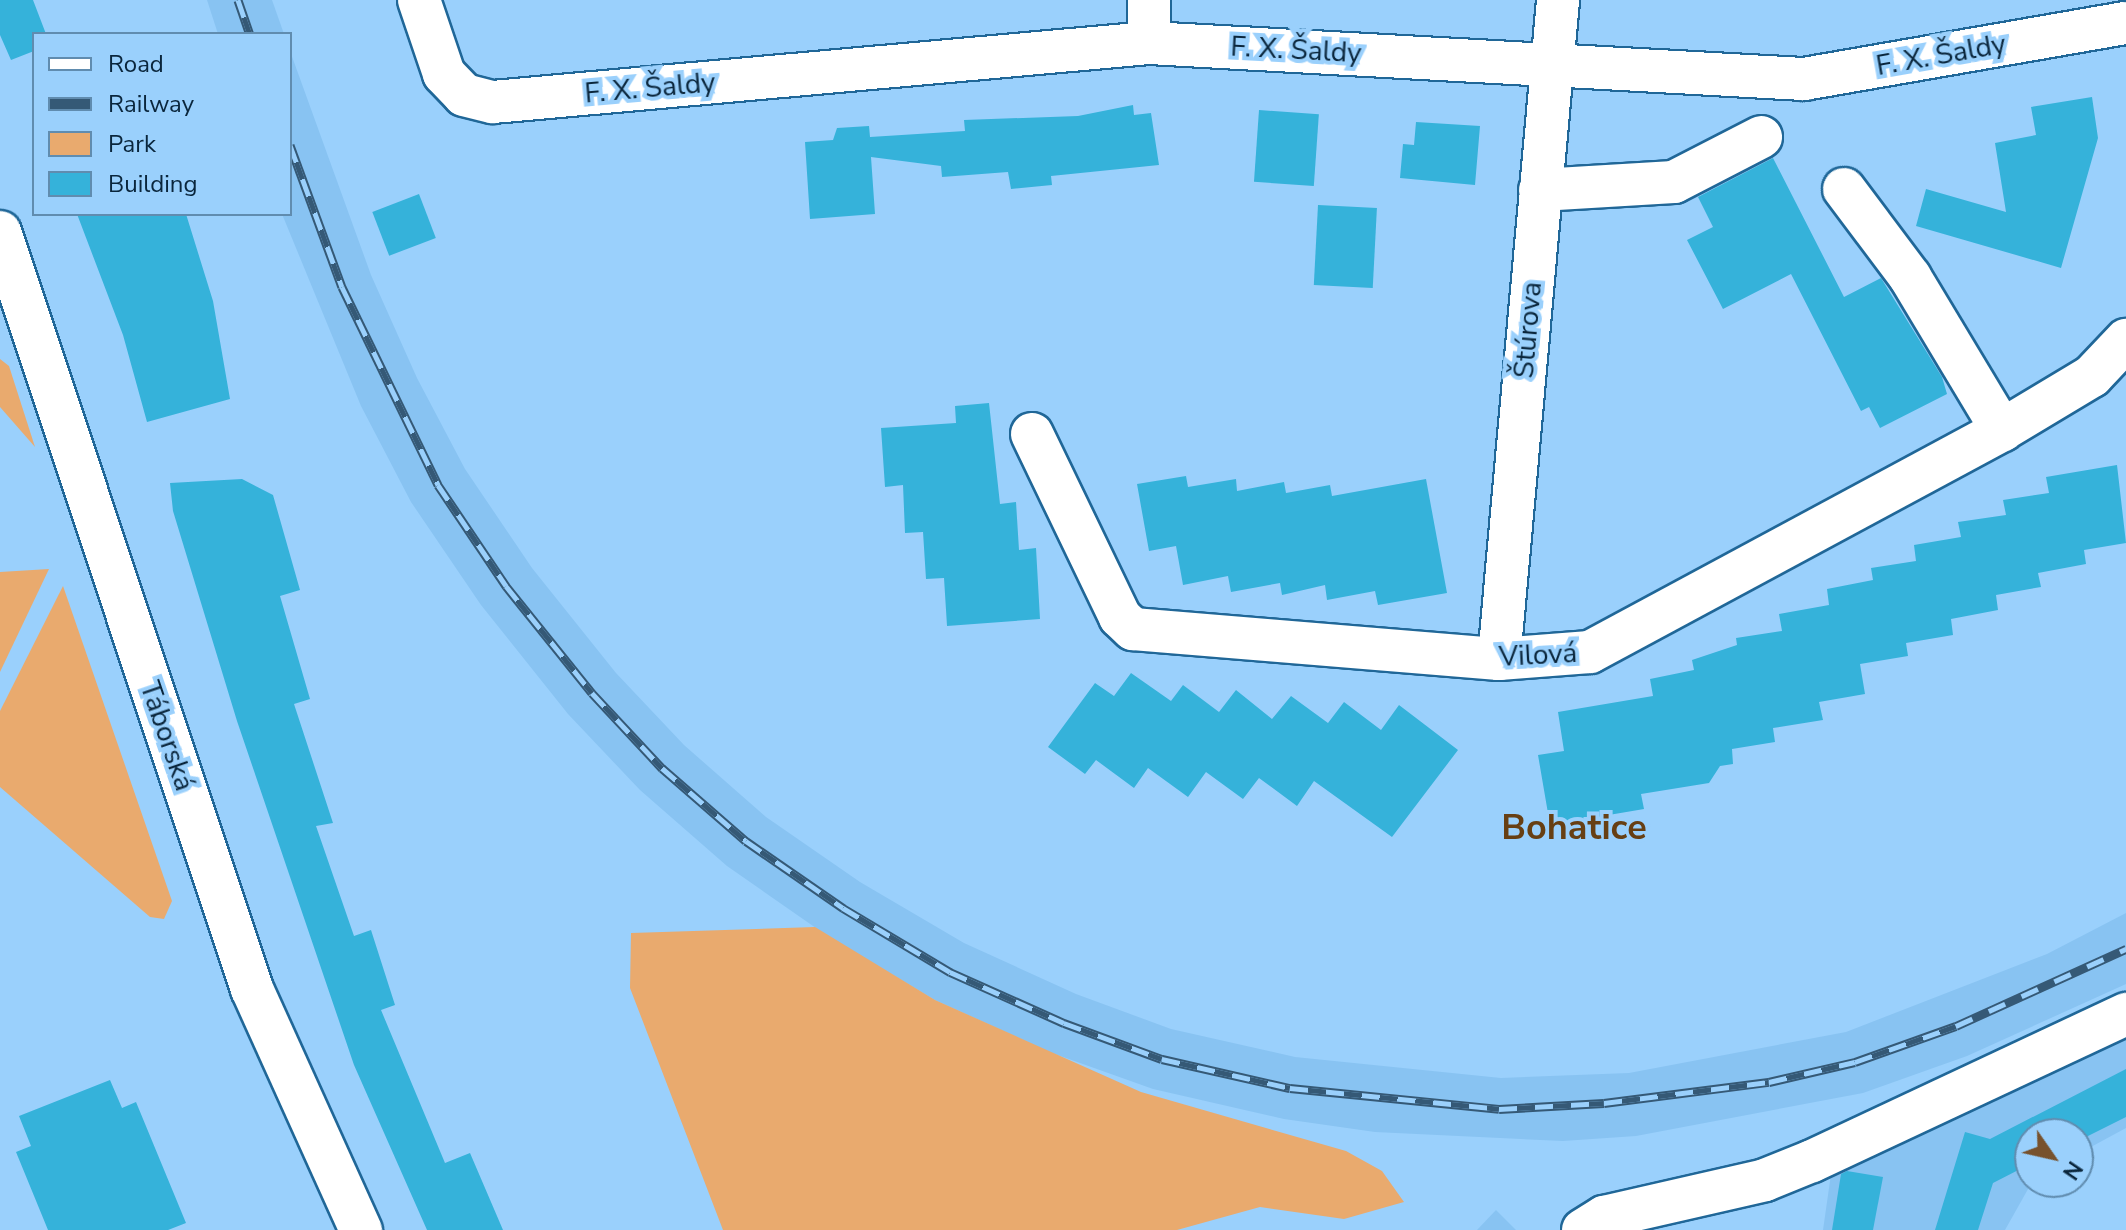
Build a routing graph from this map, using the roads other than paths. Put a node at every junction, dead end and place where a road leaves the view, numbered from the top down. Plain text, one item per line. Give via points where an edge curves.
1 (419, 0) edge
2 (1149, 0) edge
3 (1558, 0) edge
4 (2126, 23) edge
5 (1149, 43) junction
6 (1551, 62) junction
7 (1761, 137) dead end
8 (1844, 189) dead end
9 (1540, 190) junction
10 (0, 232) edge
11 (2126, 340) edge
12 (2002, 430) junction
13 (1032, 434) dead end
14 (1499, 659) junction
15 (2126, 1014) edge
16 (361, 1230) edge
17 (1583, 1230) edge

1 - 5 street, F. X. Šaldy via 444,74 464,95 493,102
2 - 5 street
3 - 6 street, Štúrova
4 - 6 street, F. X. Šaldy via 1804,79
5 - 6 street, F. X. Šaldy
6 - 9 street, Štúrova
7 - 9 street via 1674,182
8 - 12 street via 1910,277
9 - 14 street, Štúrova
10 - 16 street, Táborská via 252,989
11 - 12 street, Vilová via 2092,376
12 - 14 street, Vilová via 1590,652
13 - 14 street, Vilová via 1120,617 1133,629
15 - 17 street via 1765,1180 1604,1217

